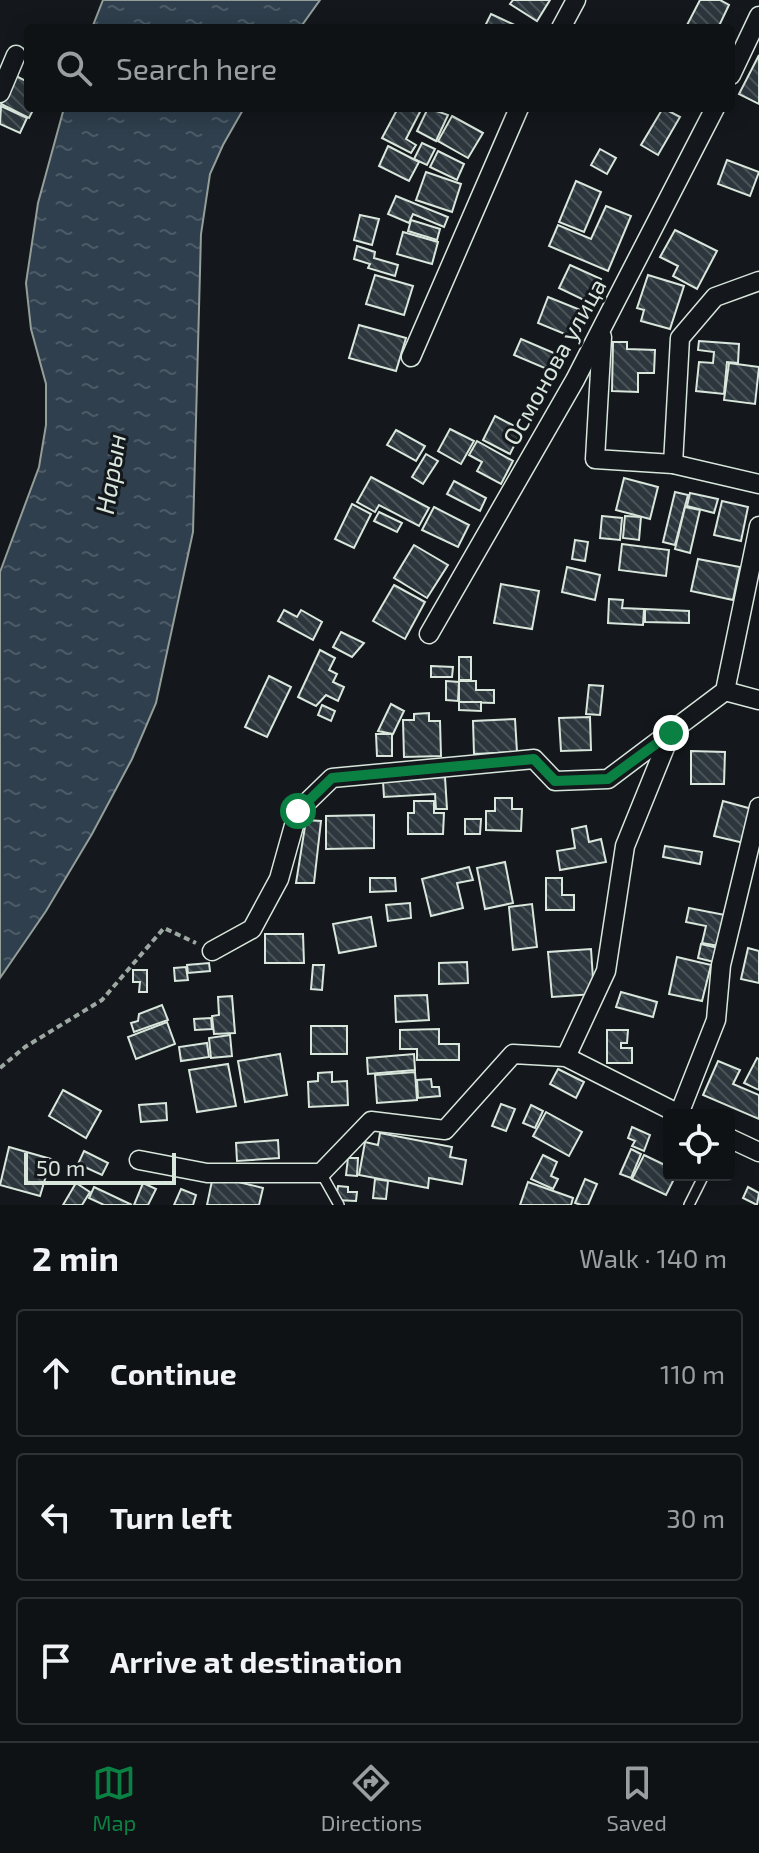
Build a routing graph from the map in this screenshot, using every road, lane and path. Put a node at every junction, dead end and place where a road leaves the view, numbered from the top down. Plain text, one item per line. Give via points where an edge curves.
1 (576, 0) edge
2 (759, 16) edge
3 (563, 24) edge
4 (16, 55) dead end
5 (735, 67) edge
6 (0, 93) edge
7 (517, 112) edge
8 (713, 112) edge
9 (759, 281) edge
10 (602, 328) junction
11 (411, 357) dead end
12 (673, 464) junction
13 (759, 484) edge
14 (759, 526) edge
15 (429, 634) dead end
16 (725, 691) junction
17 (759, 700) edge
18 (671, 733) junction
19 (759, 807) edge
20 (212, 951) joint
21 (566, 1057) junction
22 (0, 1068) edge
23 (668, 1109) edge
24 (682, 1109) edge
25 (735, 1141) edge
26 (759, 1152) edge
27 (139, 1160) dead end
28 (321, 1173) junction
29 (701, 1181) edge
30 (339, 1205) edge
31 (689, 1205) edge

1 - 3 street
2 - 5 street
4 - 6 street
7 - 11 street
8 - 10 street, Осмонова улица
9 - 12 street via 715,297 680,338
10 - 12 street via 595,459
10 - 15 street, Осмонова улица
12 - 13 street
14 - 16 street
16 - 17 street
16 - 18 street
18 - 20 street via 608,779 555,781 534,759 332,778 298,811 279,879 252,929
18 - 21 street via 625,846 606,971
19 - 24 street via 721,965 716,1020
20 - 22 path via 164,928 102,1000
21 - 23 street
21 - 28 street via 513,1054 445,1130 371,1121
25 - 26 street
27 - 28 street via 207,1173
28 - 30 lane
29 - 31 lane

